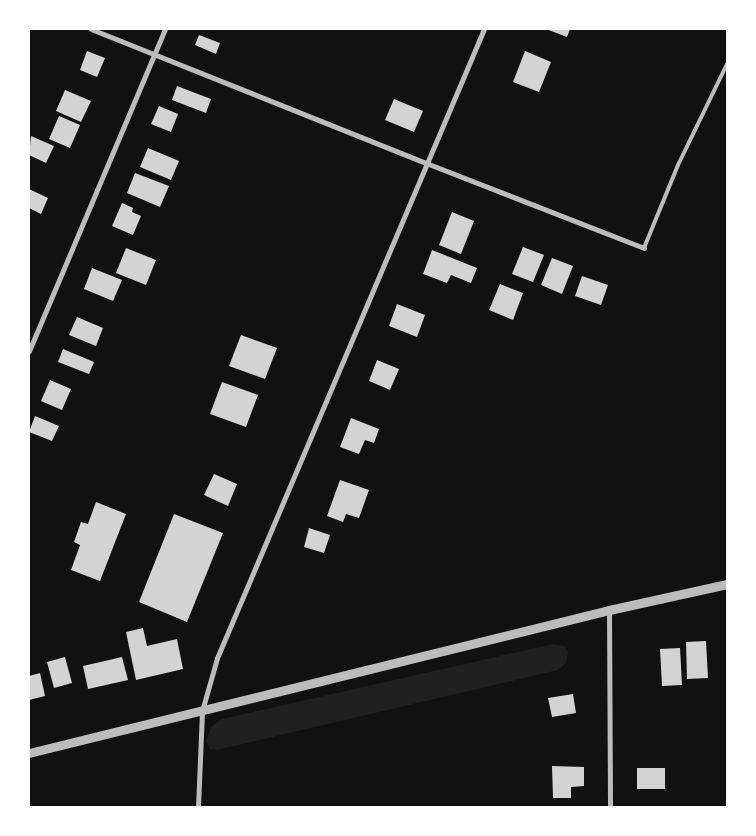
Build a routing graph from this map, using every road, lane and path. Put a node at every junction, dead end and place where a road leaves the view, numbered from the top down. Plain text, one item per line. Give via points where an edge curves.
1 (91, 29) edge
2 (165, 29) edge
3 (484, 29) edge
4 (154, 54) junction
5 (727, 64) edge
6 (426, 163) junction
7 (644, 248) joint
8 (29, 351) edge
9 (727, 584) edge
10 (609, 610) junction
11 (202, 711) junction
12 (29, 753) edge
13 (198, 807) edge
14 (610, 807) edge

1 - 4 street
2 - 4 street
3 - 6 street
4 - 6 street
4 - 8 street
5 - 7 lane via 678,165
6 - 7 street
6 - 11 street via 217,658
9 - 10 street
10 - 11 street
10 - 14 street
11 - 12 street
11 - 13 street

